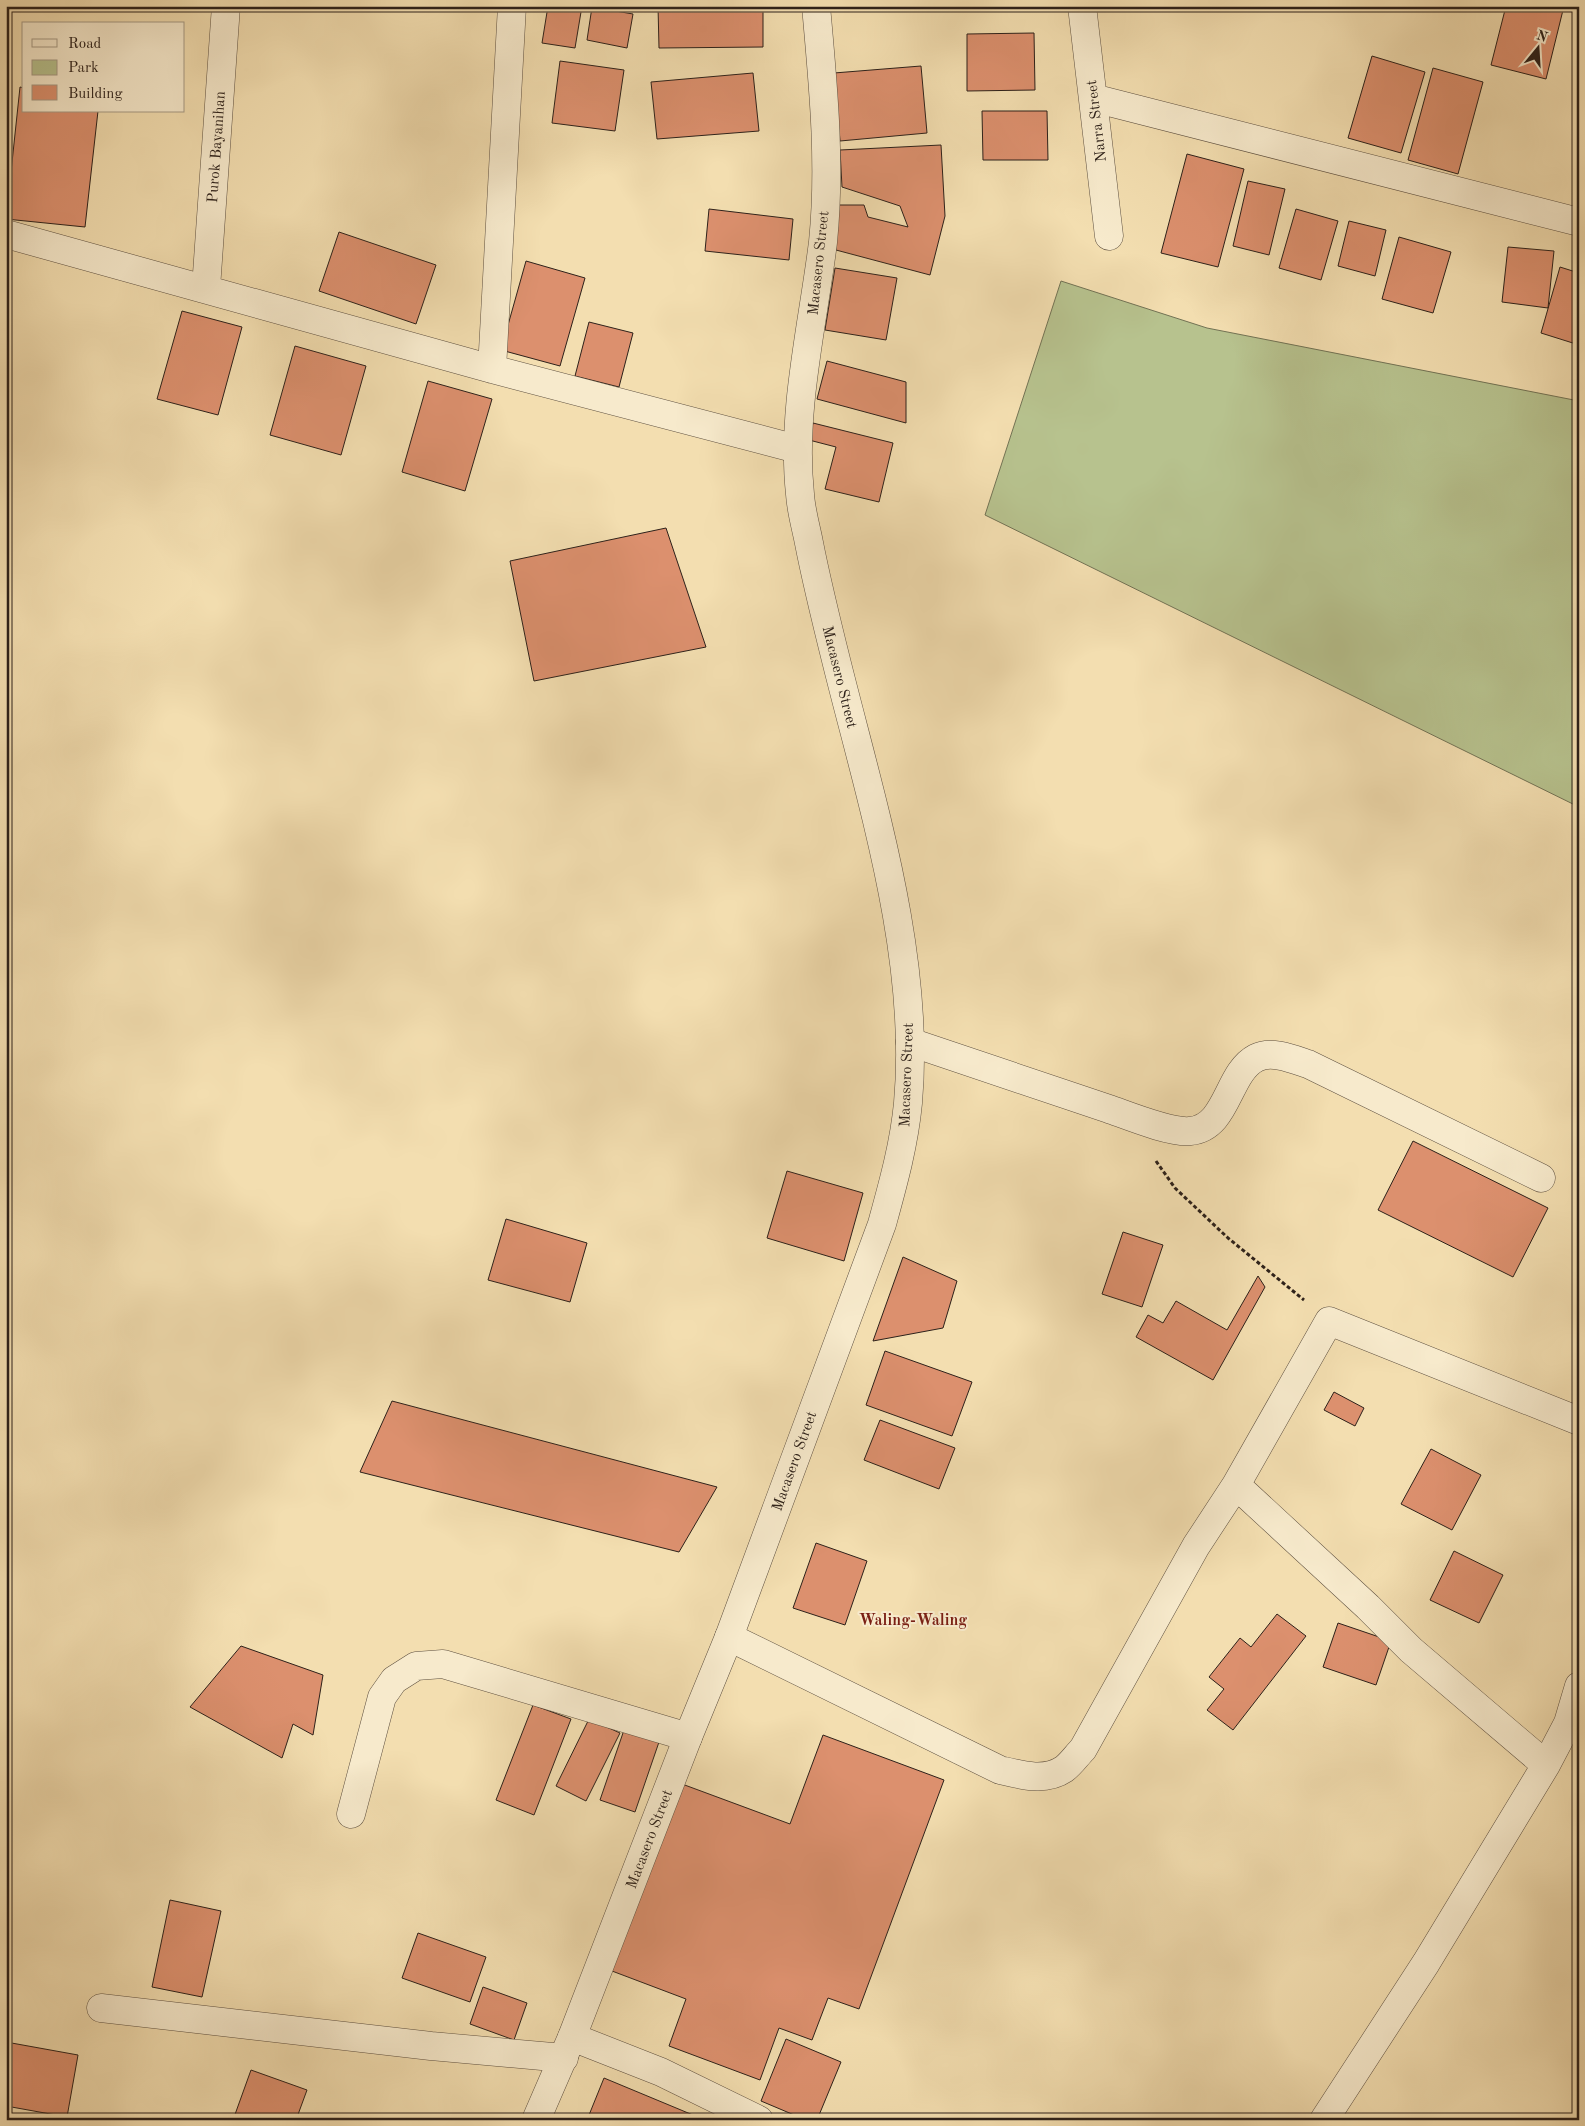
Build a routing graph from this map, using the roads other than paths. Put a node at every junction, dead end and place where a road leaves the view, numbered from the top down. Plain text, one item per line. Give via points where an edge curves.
1 (226, 6) edge
2 (512, 6) edge
3 (816, 6) edge
4 (1082, 6) edge
5 (1093, 98) junction
6 (1579, 222) edge
7 (6, 234) edge
8 (1109, 236) dead end
9 (206, 288) junction
10 (492, 369) junction
11 (797, 448) junction
12 (910, 1042) junction
13 (1541, 1178) dead end
14 (1579, 1421) edge
15 (1236, 1485) junction
16 (729, 1636) junction
17 (1579, 1686) edge
18 (688, 1737) junction
19 (1546, 1765) junction
20 (351, 1814) dead end
21 (101, 2008) dead end
22 (568, 2047) junction
23 (536, 2120) edge
24 (759, 2120) edge
25 (1324, 2120) edge

1 - 9 street, Purok Bayanihan
2 - 10 street
3 - 11 street, Macasero Street via 827,132 823,238
4 - 5 street, Narra Street
5 - 6 street
5 - 8 street, Narra Street
7 - 9 street
9 - 10 street
10 - 11 street
11 - 12 street, Macasero Street via 800,496 818,585 890,882 906,983
12 - 13 street via 1124,1114 1188,1132 1200,1130 1211,1122 1245,1066 1257,1057 1290,1058
12 - 16 street, Macasero Street via 908,1103 900,1158 882,1224
14 - 15 street via 1329,1321
15 - 16 street via 1196,1546 1083,1749 1065,1769 1050,1776 1028,1776 1000,1770
15 - 19 street via 1410,1650
16 - 18 street, Macasero Street
17 - 19 street via 1568,1723
18 - 20 street via 443,1664 416,1666 394,1680 382,1697
18 - 22 street, Macasero Street
19 - 25 street via 1426,1963
21 - 22 street via 431,2046
22 - 23 street, Macasero Street
22 - 24 street via 661,2072

